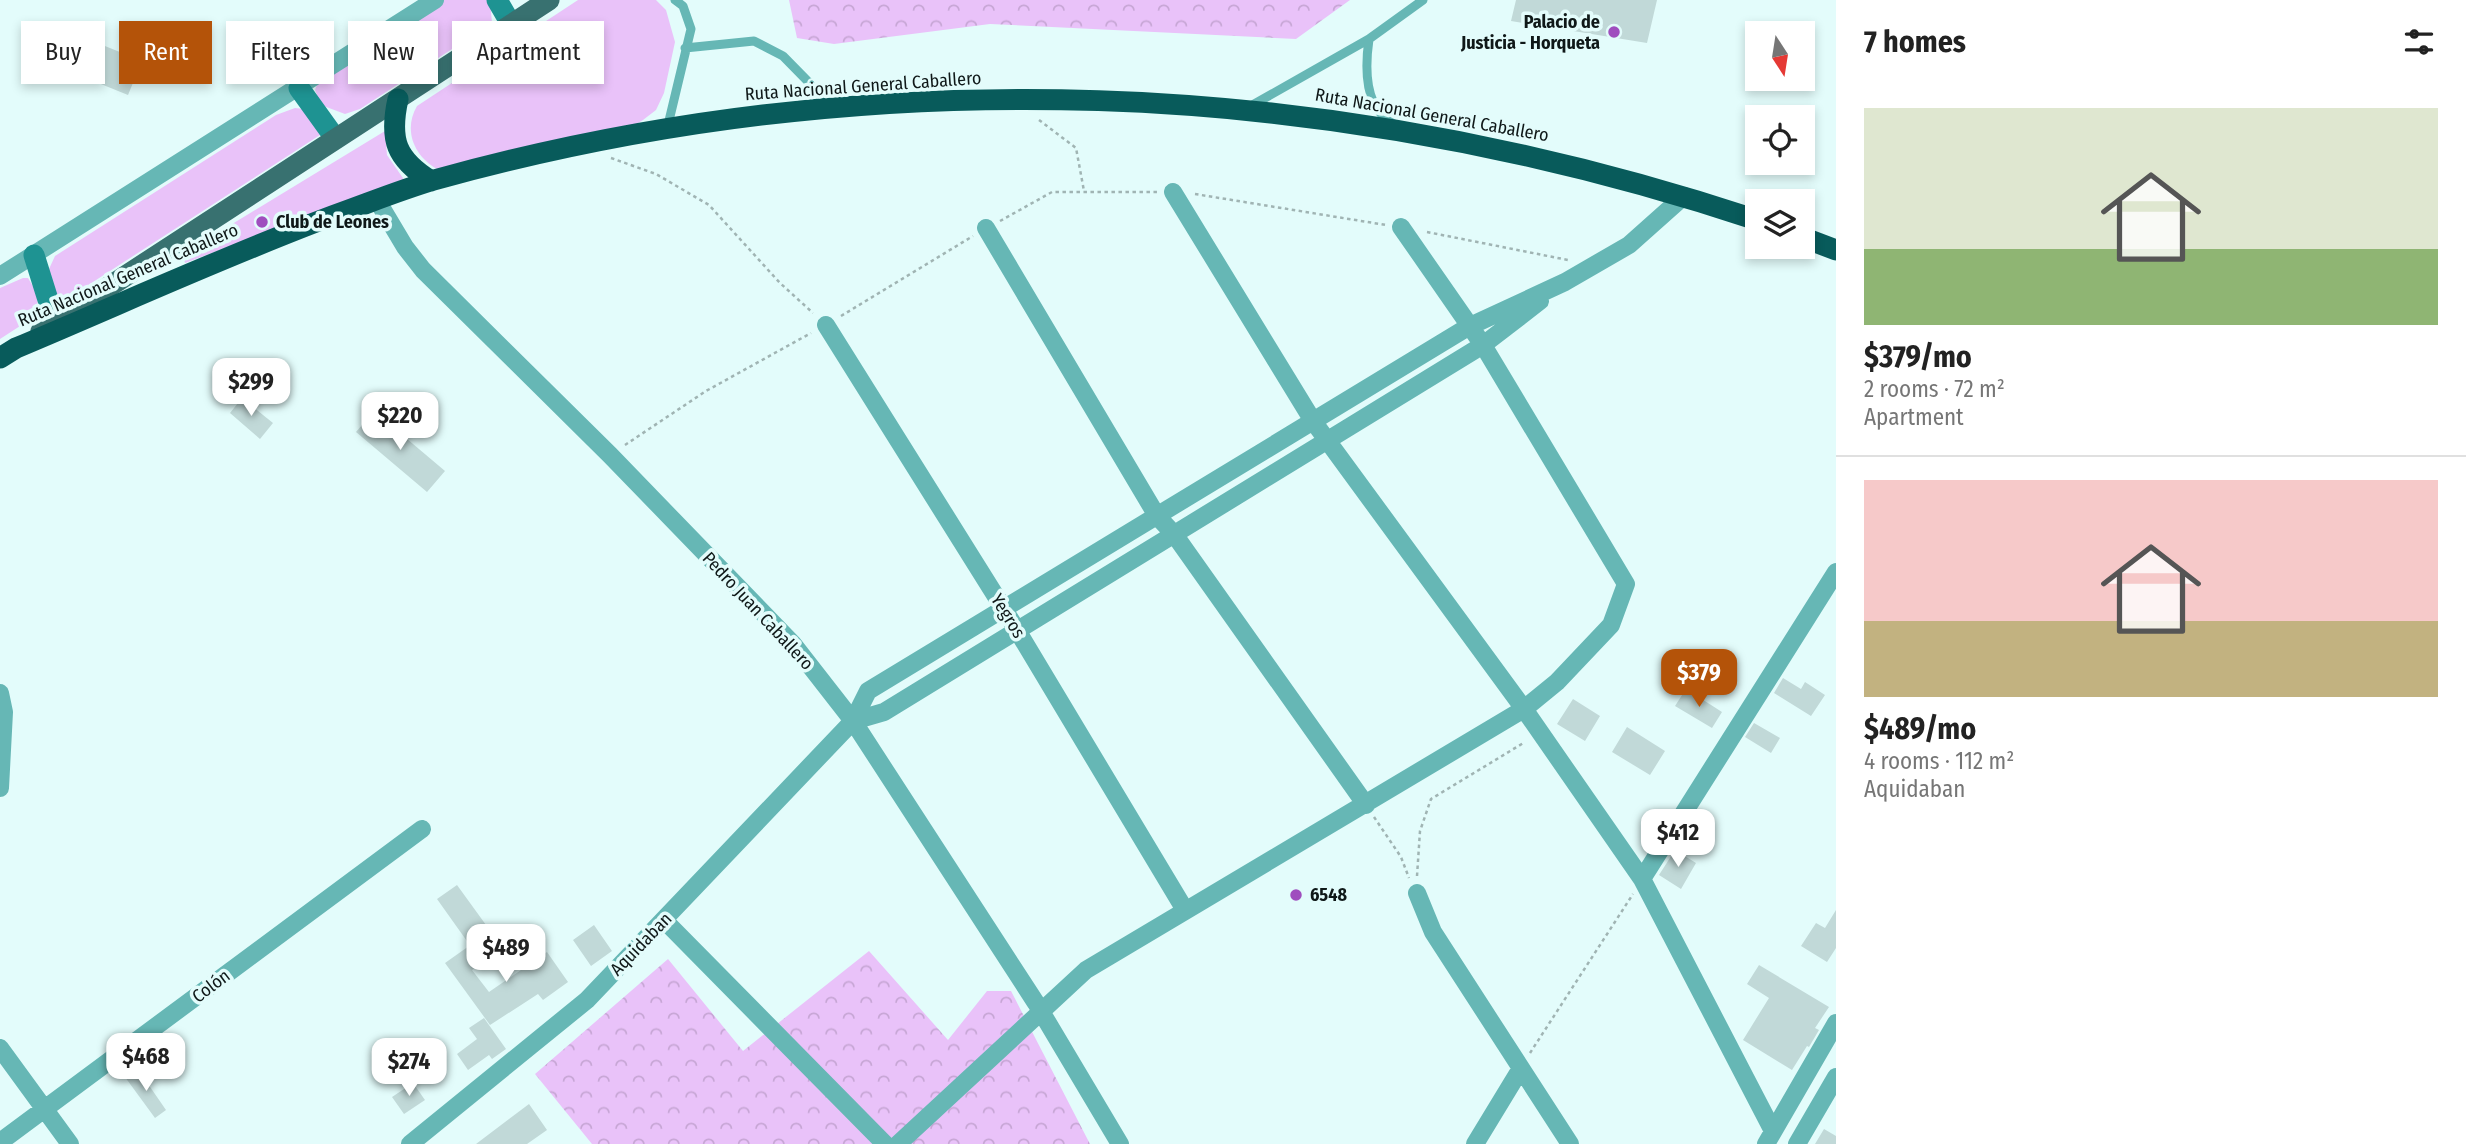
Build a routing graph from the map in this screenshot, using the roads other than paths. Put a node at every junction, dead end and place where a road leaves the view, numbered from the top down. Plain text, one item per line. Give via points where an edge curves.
1 (435, 0) edge
2 (497, 0) edge
3 (549, 0) edge
4 (693, 0) edge
5 (1423, 0) edge
6 (679, 3) edge
7 (509, 21) edge
8 (516, 21) edge
9 (1369, 38) junction
10 (685, 48) junction
11 (452, 63) edge
12 (299, 88) junction
13 (398, 99) junction
14 (834, 107) junction
15 (1247, 108) junction
16 (667, 129) junction
17 (1405, 130) junction
18 (335, 138) junction
19 (431, 181) junction
20 (1172, 192) road end
21 (1684, 196) junction
22 (377, 200) junction
23 (1745, 216) edge
24 (986, 228) road end
25 (1401, 228) road end
26 (1815, 242) edge
27 (1836, 250) edge
28 (34, 255) junction
29 (0, 276) edge
30 (1565, 282) junction
31 (55, 322) junction
32 (826, 325) road end
33 (1468, 327) junction
34 (1483, 345) junction
35 (8, 353) edge
36 (1313, 421) junction
37 (1327, 440) junction
38 (1157, 516) junction
39 (1174, 534) junction
40 (1836, 572) edge
41 (1830, 595) edge
42 (1004, 608) junction
43 (1017, 630) junction
44 (0, 692) edge
45 (1524, 709) junction
46 (853, 721) junction
47 (0, 788) edge
48 (1366, 805) junction
49 (422, 829) dead end
50 (1642, 880) junction
51 (1417, 894) road end
52 (1185, 911) junction
53 (664, 920) junction
54 (1041, 1012) junction
55 (1836, 1023) edge
56 (0, 1048) edge
57 (1520, 1070) junction
58 (1836, 1077) edge
59 (44, 1109) junction
60 (1769, 1138) edge
61 (0, 1142) edge
62 (70, 1144) edge
63 (410, 1144) edge
64 (885, 1144) edge
65 (898, 1144) edge
66 (1120, 1144) edge
67 (1475, 1144) edge
68 (1570, 1144) edge
69 (1797, 1144) edge

1 - 12 street
2 - 7 main road
3 - 8 main road
4 - 6 lane
5 - 9 lane
6 - 10 lane via 691,29
9 - 15 lane
9 - 17 lane via 1365,65 1369,89 1382,118
10 - 14 lane via 754,41 783,56
10 - 16 lane
11 - 13 main road
12 - 18 main road
12 - 28 street
13 - 18 main road
13 - 19 highway via 393,123 397,147 409,167
14 - 15 highway, Ruta Nacional General Caballero via 1011,99
14 - 16 highway, Ruta Nacional General Caballero
15 - 17 highway, Ruta Nacional General Caballero
16 - 19 highway, Ruta Nacional General Caballero via 587,143
17 - 21 highway, Ruta Nacional General Caballero via 1571,164
18 - 31 main road
19 - 22 highway, Ruta Nacional General Caballero
20 - 36 street
21 - 23 highway, Ruta Nacional General Caballero
21 - 30 street via 1629,245
22 - 35 highway, Ruta Nacional General Caballero via 268,240
22 - 46 street, Pedro Juan Caballero via 423,270 793,644
24 - 38 street
25 - 33 street
26 - 27 highway
28 - 29 street
28 - 31 main road
30 - 33 street
30 - 34 street
31 - 35 main road
32 - 42 street, Yegros
33 - 34 street
33 - 36 street
34 - 37 street
34 - 45 street via 1626,584 1611,625
36 - 37 street
36 - 38 street
37 - 39 street
37 - 45 street
38 - 39 street
38 - 42 street
39 - 43 street
39 - 48 street
40 - 41 street
41 - 50 street
42 - 43 street, Yegros
42 - 46 street via 868,691
43 - 46 street via 884,712
43 - 52 street, Yegros
44 - 47 street via 4,712
45 - 48 street
45 - 50 street
46 - 53 street, Aquidaban
46 - 54 street, Pedro Juan Caballero
48 - 52 street
49 - 59 street, Colón
50 - 60 street
51 - 57 street via 1433,932
52 - 54 street via 1086,970
53 - 63 street, Aquidaban via 587,1000
53 - 64 street
54 - 65 street
54 - 66 street, Pedro Juan Caballero
55 - 60 street
56 - 59 street
57 - 67 street
57 - 68 street
58 - 69 street
59 - 61 street, Colón
59 - 62 street

